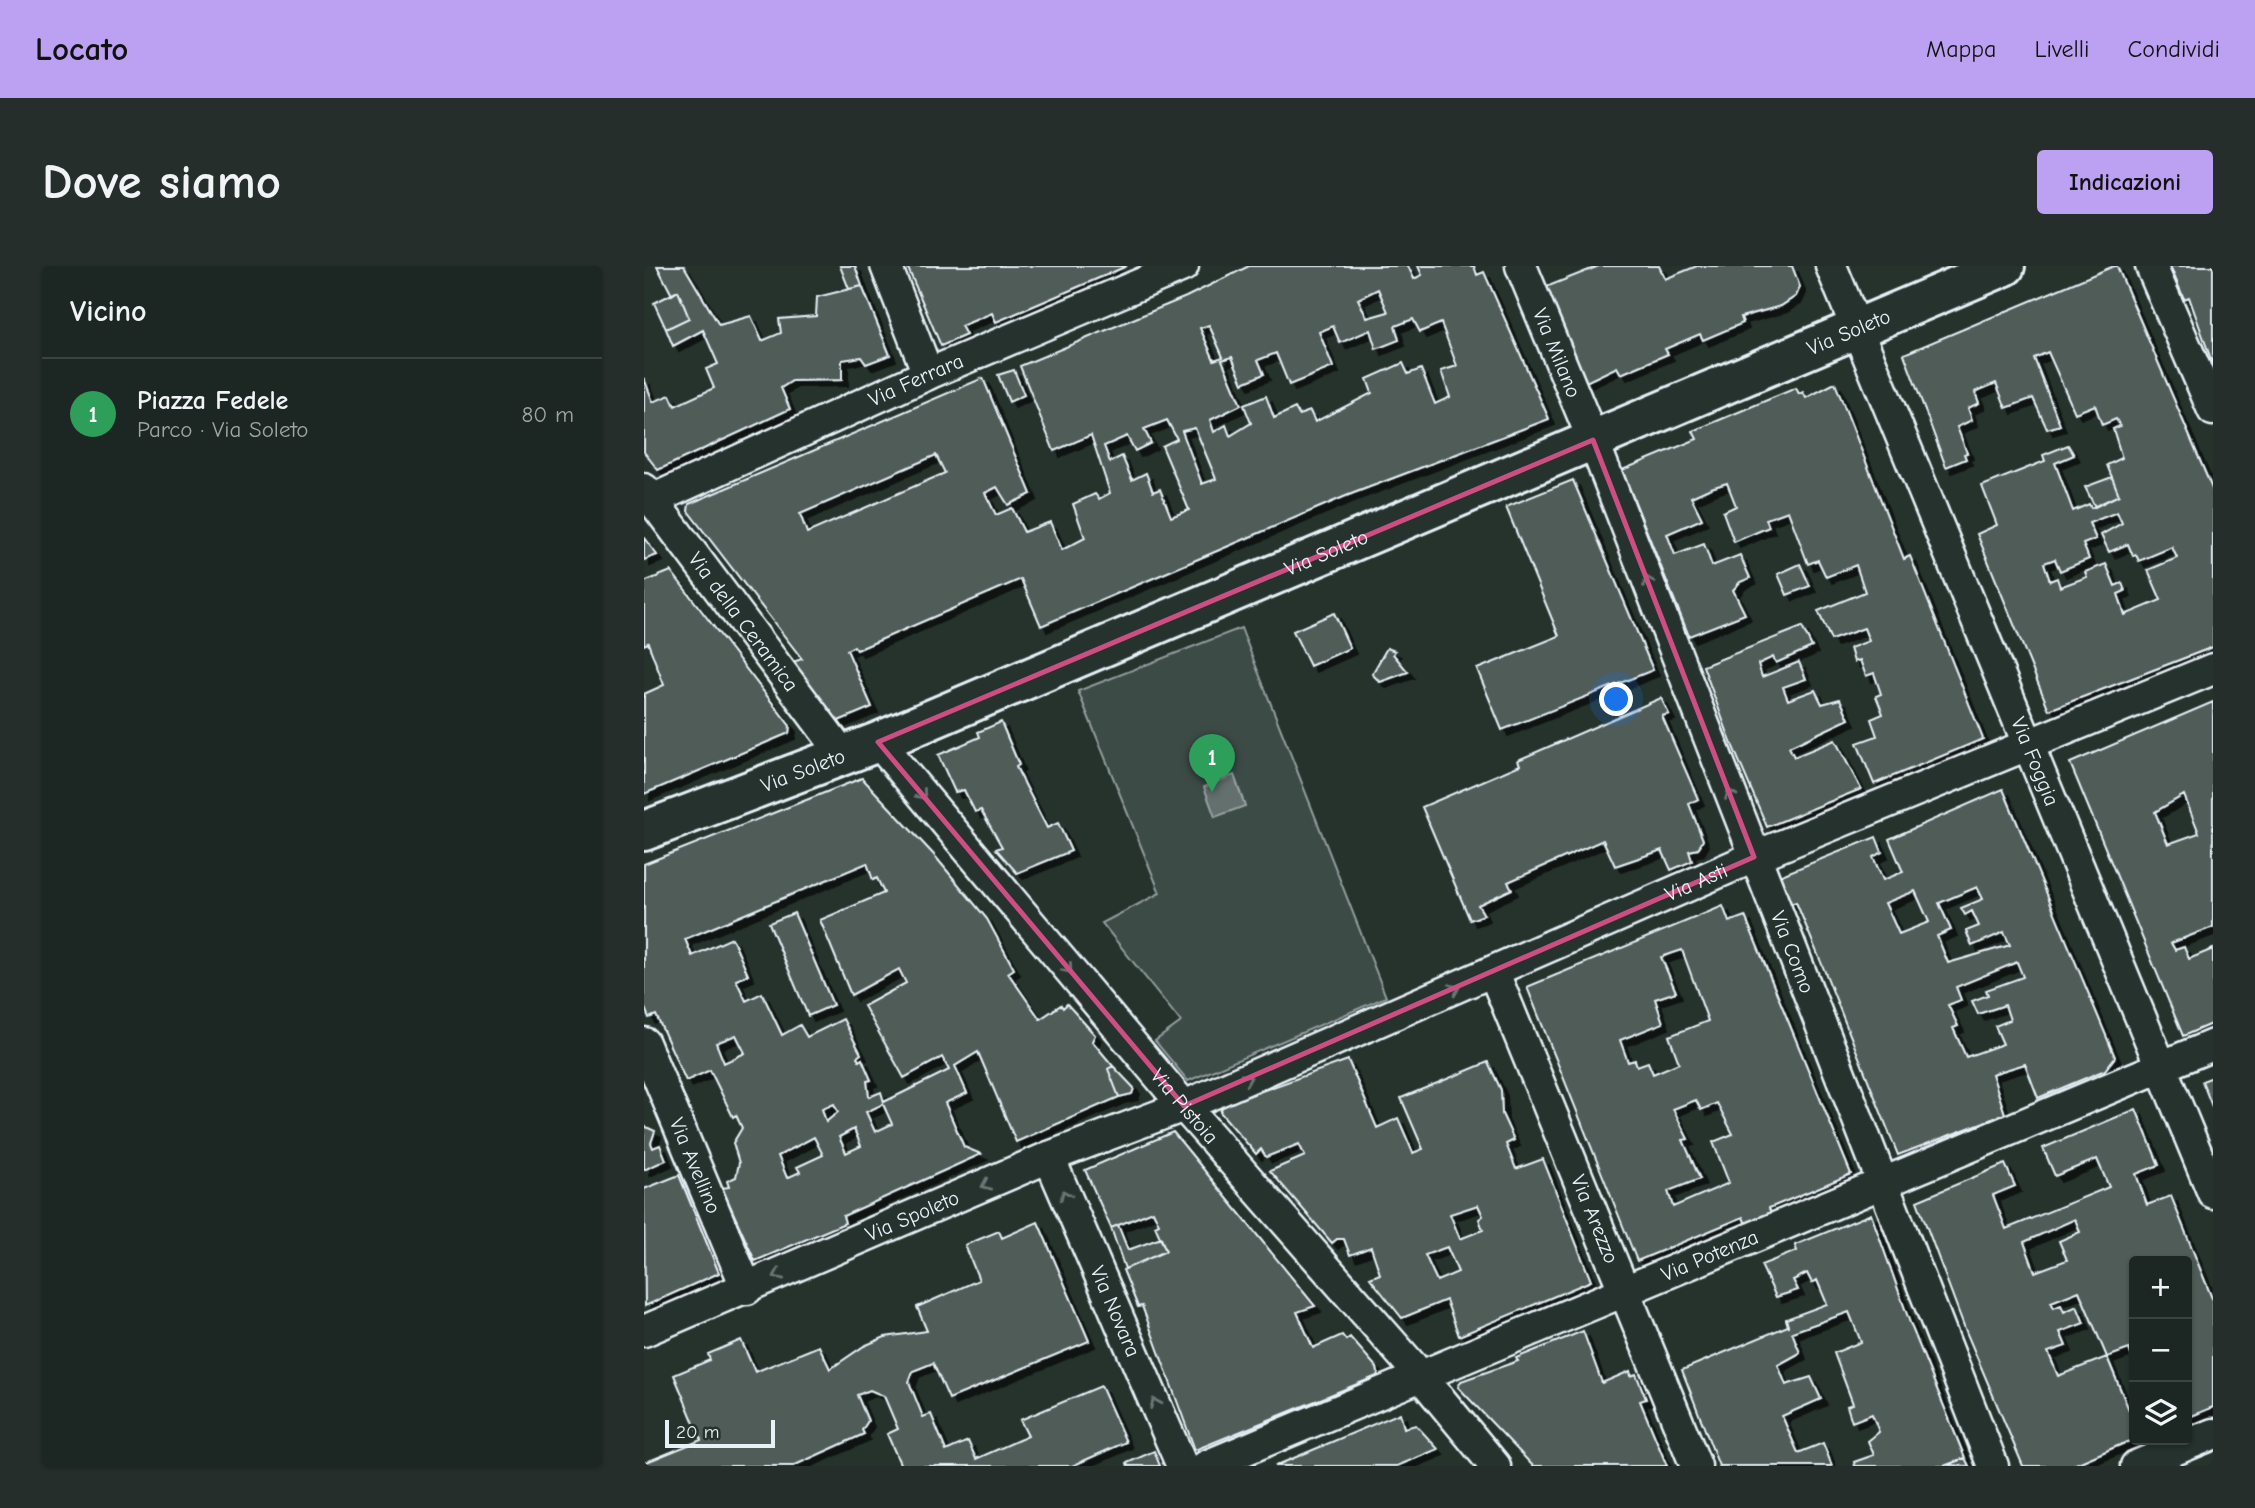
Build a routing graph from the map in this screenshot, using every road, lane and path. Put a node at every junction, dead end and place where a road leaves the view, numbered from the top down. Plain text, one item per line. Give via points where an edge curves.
1 (886, 266) edge
2 (1183, 266) edge
3 (1521, 266) edge
4 (1831, 266) edge
5 (2005, 266) edge
6 (2151, 266) edge
7 (1857, 329) junction
8 (928, 374) junction
9 (2213, 410) edge
10 (1593, 440) junction
11 (648, 494) edge
12 (2213, 669) edge
13 (2029, 744) junction
14 (861, 749) junction
15 (644, 831) edge
16 (1754, 857) junction
17 (1494, 973) junction
18 (644, 1043) edge
19 (2213, 1045) edge
20 (2161, 1067) junction
21 (1184, 1106) junction
22 (1049, 1157) junction
23 (1882, 1185) junction
24 (2213, 1193) edge
25 (747, 1289) junction
26 (1624, 1291) junction
27 (644, 1331) edge
28 (1420, 1375) junction
29 (2213, 1434) edge
30 (1182, 1466) edge
31 (1206, 1466) edge
32 (1494, 1466) edge
33 (1696, 1466) edge
34 (1993, 1466) edge
35 (2136, 1466) edge

1 - 8 street
2 - 8 street, Via Ferrara
3 - 10 street, Via Milano
4 - 7 street, Via Foggia
5 - 7 street, Via Soleto
6 - 9 street
7 - 10 street, Via Soleto
7 - 13 street, Via Foggia
8 - 11 street, Via Ferrara
10 - 14 street, Via Soleto
16 -> 10 street, Via Como
11 - 14 street, Via della Ceramica
12 - 13 street, Via Asti
13 - 16 street, Via Asti
13 - 20 street, Via Foggia
14 - 15 street, Via Soleto
14 -> 21 street, Via Pistoia
16 - 17 street, Via Asti
16 - 23 street, Via Como
21 -> 17 street, Via Asti
17 - 26 street, Via Arezzo
18 - 25 street, Via Avellino
19 - 20 street, Via Potenza
20 - 23 street, Via Potenza
20 - 24 street, Via Foggia
21 - 22 street, Via Spoleto
21 - 28 street, Via Pistoia
22 -> 25 street, Via Spoleto
30 -> 22 street, Via Novara
23 - 26 street, Via Potenza
23 - 34 street, Via Como
25 - 27 street, Via Spoleto
26 - 28 street, Via Potenza
26 - 33 street, Via Arezzo
28 - 31 street, Via Potenza
28 - 32 street, Via Pistoia
29 - 35 street

